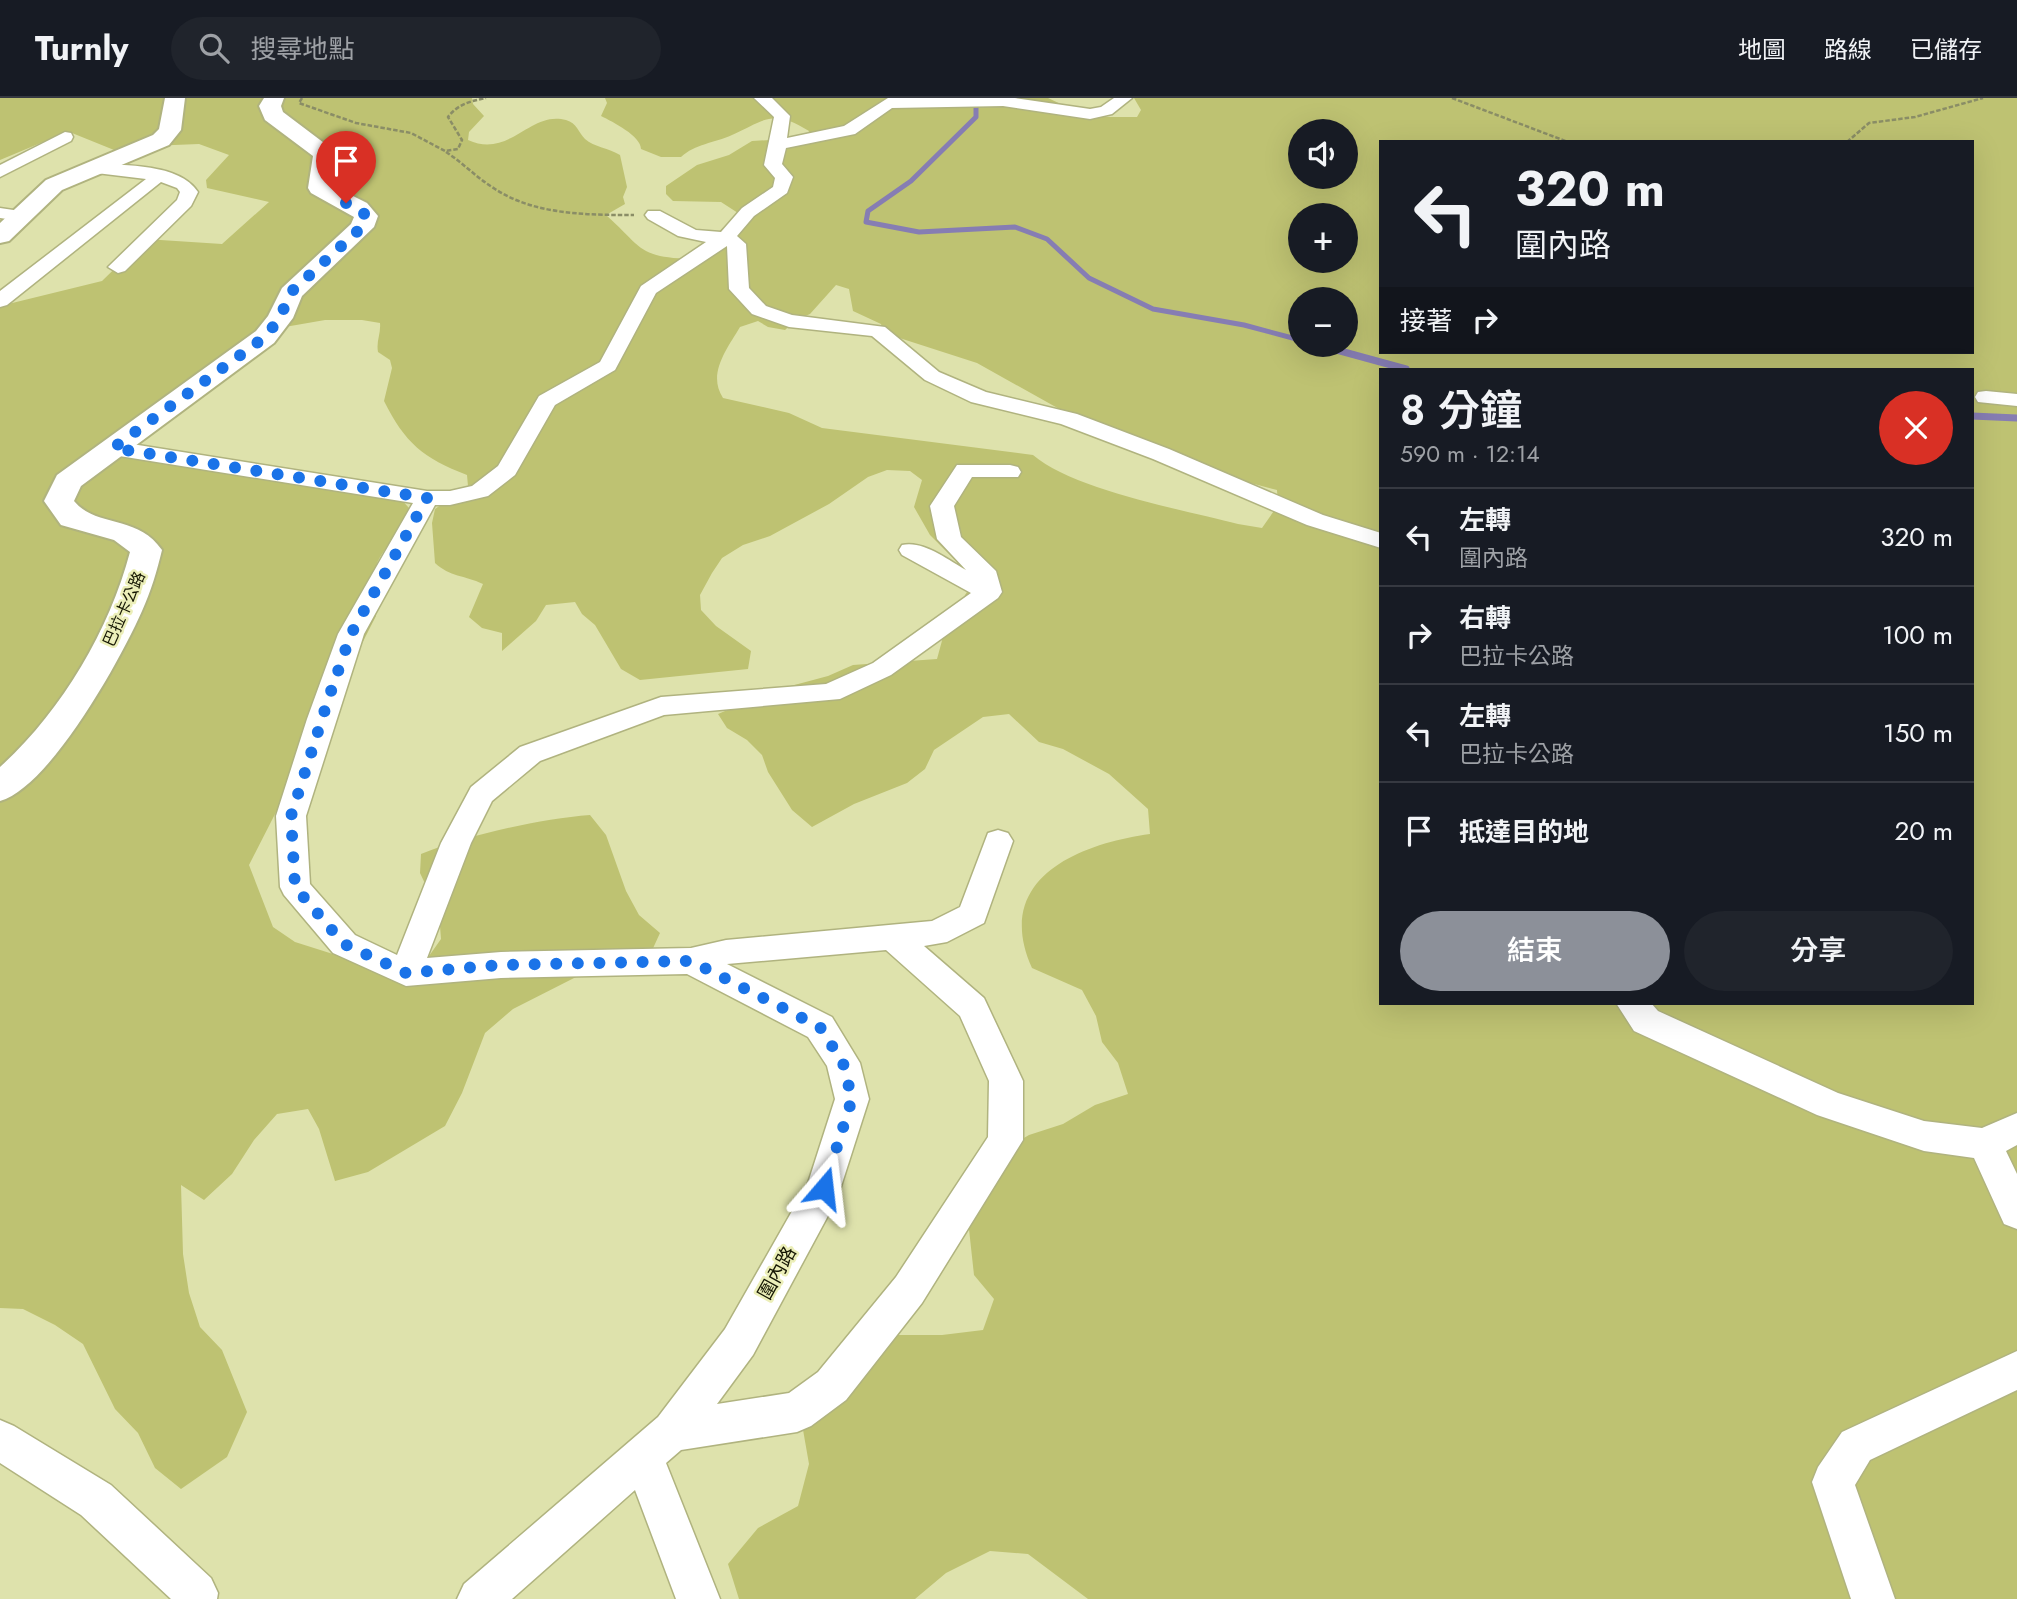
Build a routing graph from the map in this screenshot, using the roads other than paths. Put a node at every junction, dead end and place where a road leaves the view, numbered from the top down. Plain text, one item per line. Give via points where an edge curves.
1 (175, 98) edge
2 (274, 98) edge
3 (762, 98) edge
4 (1124, 98) edge
5 (65, 136) dead end
6 (778, 145) junction
7 (94, 168) junction
8 (0, 172) edge
9 (157, 175) junction
10 (11, 215) edge
11 (654, 215) road end
12 (0, 236) edge
13 (727, 237) junction
14 (118, 267) dead end
15 (0, 301) edge
16 (1986, 397) dead end
17 (2017, 400) edge
18 (113, 448) junction
19 (1010, 472) dead end
20 (427, 498) junction
21 (1379, 540) edge
22 (911, 550) dead end
23 (989, 592) junction
24 (0, 788) edge
25 (998, 841) dead end
26 (892, 937) junction
27 (691, 961) junction
28 (406, 973) junction
29 (1634, 1005) edge
30 (2017, 1128) edge
31 (1985, 1144) junction
32 (2017, 1212) edge
33 (2017, 1370) edge
34 (0, 1440) edge
35 (657, 1443) junction
36 (195, 1599) edge
37 (479, 1599) edge
38 (698, 1599) edge
39 (1873, 1599) edge

1 - 7 main road via 170,130 161,141
2 - 18 main road, 巴拉卡公路 via 270,106 273,115 324,154 319,188 359,208 366,216 362,227 290,293 280,318 265,337
3 - 6 street via 782,116
4 - 6 street via 1106,111 1090,114 1003,101 888,103 849,130
5 - 8 street
6 - 13 street via 773,165 784,177 781,189 748,212
7 - 9 street
7 - 10 main road via 54,185
9 - 14 street via 184,184 189,192 185,202
9 - 15 street
10 - 12 main road
11 - 13 street via 689,234
13 - 20 street via 648,290 608,366 547,401 507,470 480,491
13 - 21 street via 737,244 739,289 759,310 789,321 878,331 932,376 979,397 1069,419 1315,520
16 - 17 street
18 - 20 street
18 - 24 main road, 巴拉卡公路 via 68,481 59,501 72,517 125,533 146,550 143,569 104,655 51,737
19 - 23 street via 965,470 942,506 949,540 987,576
20 - 28 street, 圍內路 via 351,634 291,816 295,887 344,944
22 - 23 street
23 - 28 street via 882,669 830,693 661,706 530,754 481,794 456,843
25 - 26 street via 973,915 936,933
26 - 27 street via 726,952
26 - 35 street via 972,1007 1006,1081 1006,1140 909,1290 832,1387 797,1412
27 - 28 street, 圍內路 via 500,965
27 - 35 street, 圍內路 via 820,1027 843,1063 852,1099 824,1188 739,1342
29 - 31 street via 1646,1021 1829,1105 1924,1136
30 - 31 street
31 - 32 street
33 - 39 street via 1856,1446 1833,1482
34 - 36 street via 96,1500 195,1593
35 - 37 street, 圍內路
35 - 38 street

